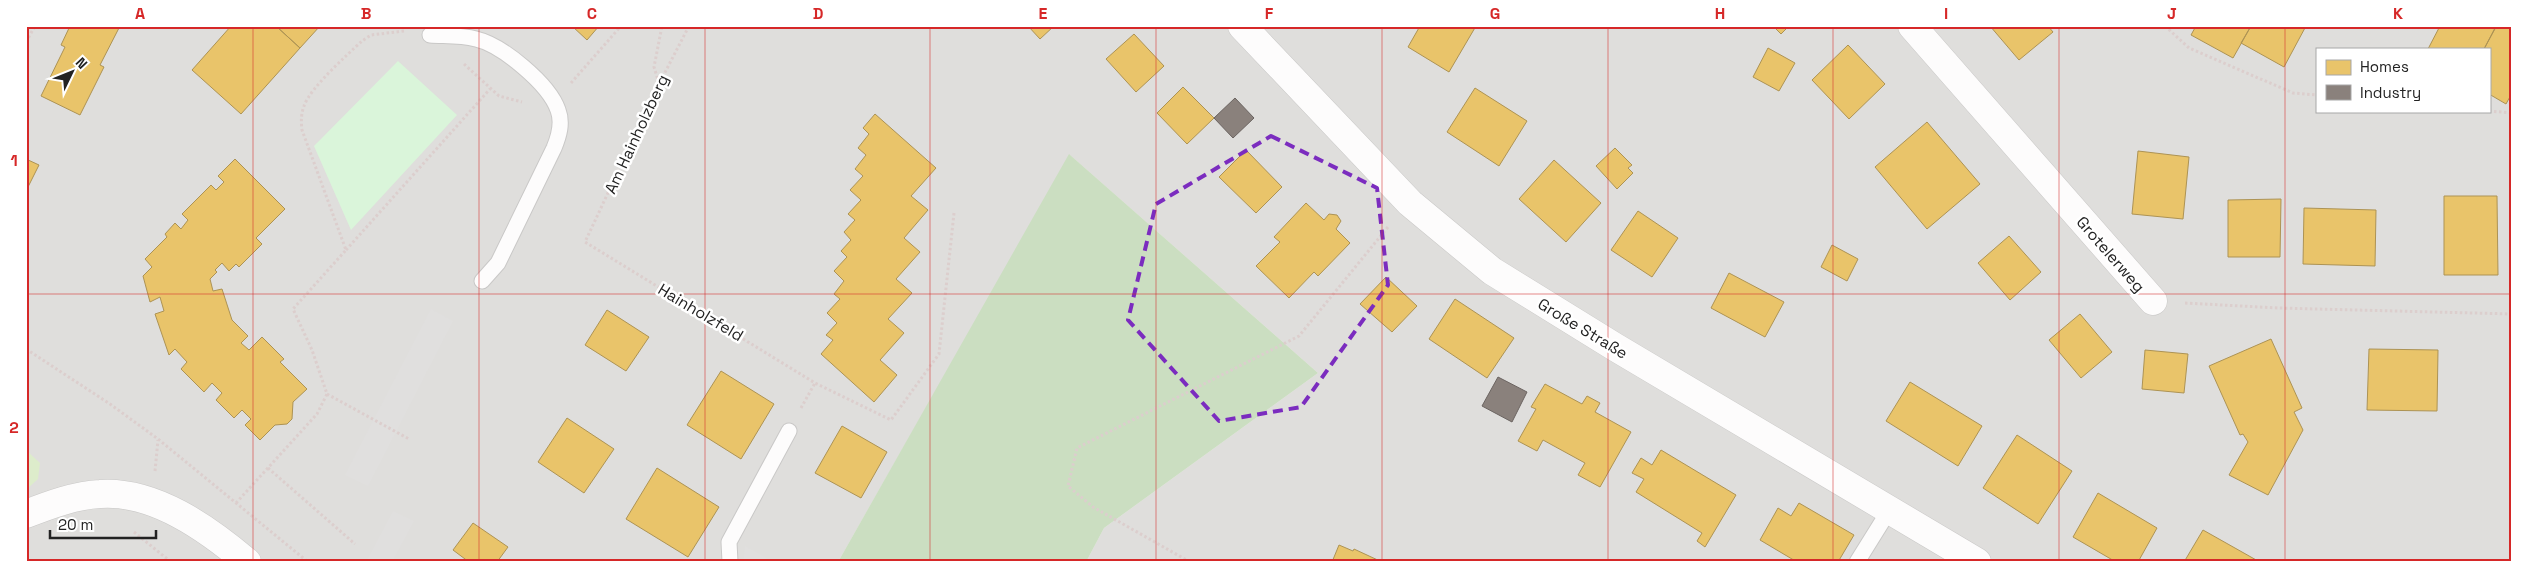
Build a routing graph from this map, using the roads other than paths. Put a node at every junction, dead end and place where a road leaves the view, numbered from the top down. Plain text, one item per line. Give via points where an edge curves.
1 (1242, 26) edge
2 (1912, 26) edge
3 (430, 35) road end
4 (482, 281) dead end
5 (2153, 301) road end
6 (789, 431) dead end
7 (1890, 509) junction
8 (26, 514) edge
9 (247, 562) edge
10 (730, 562) edge
11 (1857, 562) edge
12 (1977, 562) edge

1 - 7 street, Große Straße via 1410,203 1492,271
2 - 5 street, Grotelerweg
3 - 4 lane via 464,37 491,44 503,51 552,99 561,120 559,136 498,263
6 - 10 lane via 729,542
7 - 11 lane
7 - 12 street, Große Straße
8 - 9 street via 60,502 100,494 126,496 189,520

